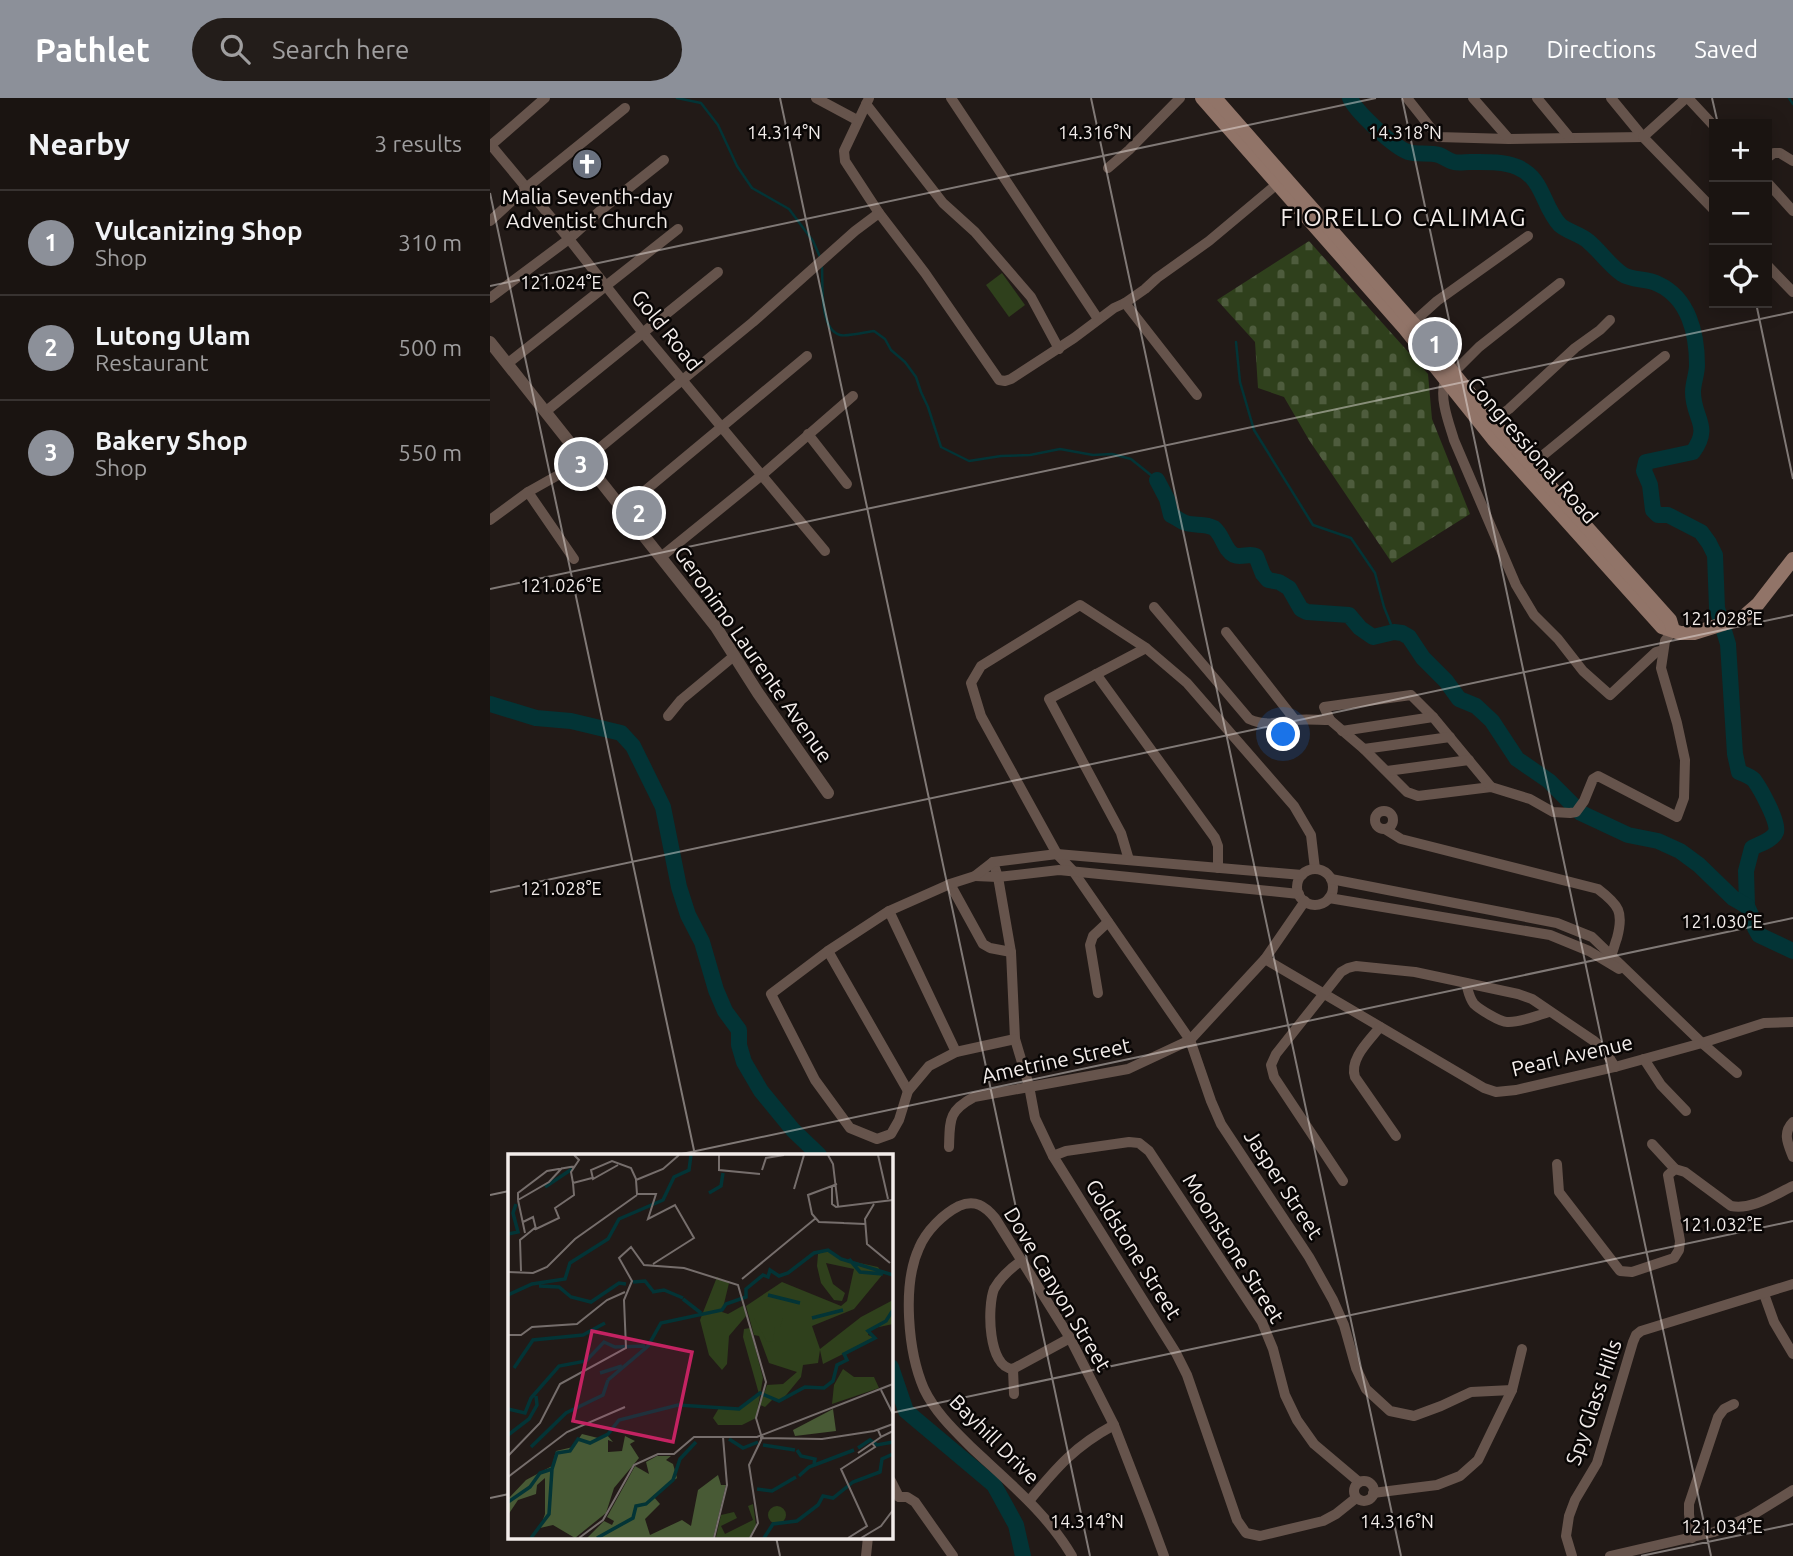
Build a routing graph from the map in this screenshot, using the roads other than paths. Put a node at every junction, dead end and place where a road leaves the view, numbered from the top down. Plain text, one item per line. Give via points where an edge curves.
1 (545, 98) edge
2 (816, 98) edge
3 (951, 98) edge
4 (1180, 98) edge
5 (1202, 98) edge
6 (1215, 98) edge
7 (1407, 98) edge
8 (1472, 98) edge
9 (1537, 98) edge
10 (1611, 98) edge
11 (1687, 98) edge
12 (867, 101) edge
13 (625, 108) dead end
14 (857, 120) junction
15 (1709, 121) edge
16 (1643, 137) junction
17 (1570, 138) junction
18 (1509, 139) junction
19 (490, 145) edge
20 (1772, 154) edge
21 (664, 160) dead end
22 (1793, 161) edge
23 (1108, 168) dead end
24 (1277, 184) junction
25 (526, 188) junction
26 (1772, 188) edge
27 (1709, 205) edge
28 (1793, 211) edge
29 (879, 212) junction
30 (490, 221) edge
31 (678, 229) dead end
32 (1528, 236) dead end
33 (569, 239) junction
34 (1772, 270) edge
35 (718, 272) dead end
36 (1560, 283) dead end
37 (606, 286) junction
38 (1793, 292) edge
39 (490, 298) edge
40 (1125, 303) junction
41 (1098, 319) junction
42 (1610, 320) dead end
43 (1409, 326) junction
44 (643, 332) junction
45 (490, 342) edge
46 (1059, 349) junction
47 (807, 356) dead end
48 (1665, 356) dead end
49 (506, 364) junction
50 (1449, 377) junction
51 (683, 381) junction
52 (1197, 396) dead end
53 (853, 397) dead end
54 (545, 412) junction
55 (1492, 421) junction
56 (722, 427) junction
57 (808, 435) junction
58 (585, 460) junction
59 (1531, 465) junction
60 (762, 475) junction
61 (847, 484) dead end
62 (528, 492) junction
63 (623, 509) junction
64 (490, 520) edge
65 (825, 551) dead end
66 (661, 556) junction
67 (574, 559) dead end
68 (1793, 559) edge
69 (1154, 607) dead end
70 (1673, 630) junction
71 (1226, 632) dead end
72 (1146, 648) junction
73 (1663, 650) junction
74 (734, 656) junction
75 (1096, 674) junction
76 (668, 716) dead end
77 (1433, 717) junction
78 (1295, 720) junction
79 (1330, 720) junction
80 (1342, 731) junction
81 (1450, 737) junction
82 (1364, 749) junction
83 (1469, 760) junction
84 (1387, 771) junction
85 (1491, 787) junction
86 (828, 793) dead end
87 (1385, 829) dead end
88 (1057, 854) junction
89 (1129, 860) junction
90 (993, 862) junction
91 (1218, 867) junction
92 (1315, 869) junction
93 (1073, 871) junction
94 (1302, 875) junction
95 (975, 876) junction
96 (998, 877) junction
97 (1331, 878) junction
98 (950, 884) junction
99 (1302, 897) junction
100 (1329, 898) junction
101 (889, 911) junction
102 (1108, 922) junction
103 (828, 951) junction
104 (1011, 952) junction
105 (1265, 959) junction
106 (1610, 959) junction
107 (1466, 983) junction
108 (1098, 993) dead end
109 (1323, 993) junction
110 (1550, 1012) junction
111 (1793, 1022) edge
112 (1380, 1027) junction
113 (1015, 1038) junction
114 (1190, 1040) junction
115 (1702, 1044) junction
116 (956, 1052) junction
117 (1644, 1059) junction
118 (1615, 1067) junction
119 (1737, 1073) dead end
120 (1029, 1086) junction
121 (908, 1091) junction
122 (1686, 1111) dead end
123 (1790, 1127) edge
124 (1774, 1128) dead end
125 (1396, 1136) dead end
126 (1651, 1144) dead end
127 (949, 1147) dead end
128 (1053, 1156) junction
129 (1793, 1157) edge
130 (1557, 1164) dead end
131 (1675, 1169) junction
132 (1343, 1181) dead end
133 (1793, 1186) edge
134 (977, 1190) dead end
135 (977, 1203) junction
136 (1021, 1261) junction
137 (1793, 1284) edge
138 (1764, 1294) junction
139 (1070, 1338) junction
140 (1522, 1349) dead end
141 (1793, 1354) edge
142 (1013, 1370) junction
143 (1512, 1390) junction
144 (1014, 1394) dead end
145 (1734, 1404) dead end
146 (1114, 1425) junction
147 (1359, 1482) junction
148 (1793, 1490) edge
149 (1373, 1493) junction
150 (1356, 1498) junction
151 (895, 1499) edge
152 (1029, 1500) junction
153 (868, 1538) edge
154 (1692, 1538) junction
155 (866, 1556) edge
156 (953, 1556) edge
157 (1072, 1556) edge
158 (1164, 1556) edge
159 (1573, 1556) edge
160 (1610, 1556) edge

1 - 19 street
2 - 14 street
3 - 41 street
4 - 23 street
5 - 24 main road, Congressional Road
6 - 43 main road, Congressional Road
7 - 18 street via 1438,137
8 - 18 street
9 - 17 street
10 - 16 street
11 - 15 street
11 - 16 street
12 - 14 street
12 - 46 street via 943,203 975,232 1031,297
13 - 25 street
14 - 29 street via 844,151 845,161
16 - 17 street
16 - 27 street
17 - 18 street
19 - 25 street, Gold Road
20 - 22 street via 1780,153
21 - 33 street
24 - 40 street
24 - 43 main road, Congressional Road
25 - 30 street
25 - 33 street, Gold Road
26 - 28 street
29 - 46 street via 999,380 1011,379
29 - 51 street
31 - 37 street
32 - 43 street
33 - 37 street, Gold Road
33 - 39 street
34 - 38 street
35 - 44 street
36 - 50 street via 1501,328
37 - 44 street, Gold Road
37 - 49 street
40 - 41 street
40 - 52 street
41 - 46 street
42 - 55 street
43 - 50 main road, Congressional Road
44 - 51 street, Gold Road
44 - 54 street
45 - 49 street, Geronimo Laurente Avenue
47 - 56 street
48 - 59 street
49 - 54 street, Geronimo Laurente Avenue
50 - 55 main road, Congressional Road
50 - 70 main road, Congressional Road via 1493,439 1662,628
50 - 73 street via 1443,387 1454,440 1516,585 1534,615 1610,695
51 - 56 street, Gold Road
51 - 58 street
53 - 57 street
54 - 58 street, Geronimo Laurente Avenue
55 - 59 main road, Congressional Road
56 - 60 street, Gold Road
56 - 63 street
57 - 60 street
57 - 61 street
58 - 62 street
58 - 63 street, Geronimo Laurente Avenue
59 - 70 main road, Congressional Road via 1670,620
60 - 65 street, Gold Road
60 - 66 street
62 - 64 street
62 - 67 street
63 - 66 street, Geronimo Laurente Avenue
66 - 74 street, Geronimo Laurente Avenue
68 - 70 main road, Congressional Road via 1748,614 1694,633
69 - 78 street via 1249,719 1269,724
70 - 73 street
71 - 78 street
72 - 75 street
72 - 88 street, Jasper Street via 1080,605 981,666 971,682 981,716
72 - 92 street via 1187,683 1294,806 1311,835
73 - 85 street via 1661,668 1685,760 1684,798 1677,817 1598,776 1584,801 1570,813 1553,812
74 - 76 street
74 - 86 street, Geronimo Laurente Avenue
75 - 89 street via 1049,699 1121,833
75 - 91 street via 1215,838
77 - 79 street via 1412,695 1324,707
77 - 80 street
77 - 81 street
78 - 79 street
79 - 80 street
80 - 82 street
81 - 82 street
81 - 83 street
82 - 84 street
83 - 84 street
83 - 85 street
84 - 85 street via 1407,792 1418,796
87 - 106 street via 1401,839 1598,889 1622,918
88 - 89 street
88 - 90 street
88 - 93 street, Jasper Street
89 - 91 street
90 - 95 street
90 - 96 street, Goldstone Street
91 - 94 street
92 - 94 street
92 - 97 street
93 - 96 street
93 - 99 street
93 - 102 street, Jasper Street
94 - 99 street via 1298,884
95 - 96 street
95 - 98 street
96 - 104 street, Goldstone Street
97 - 100 street
97 - 106 street via 1558,923 1592,937
98 - 101 street
98 - 104 street via 983,944
99 - 100 street via 1315,904
99 - 105 street, Ametrine Street
100 - 106 street via 1550,935
101 - 103 street
101 - 116 street
102 - 108 street via 1090,945
102 - 114 street, Jasper Street
103 - 121 street
103 - 121 street via 771,993 815,1080 850,1128 877,1139 891,1134
104 - 113 street, Goldstone Street
105 - 109 street, Pearl Avenue
105 - 114 street, Ametrine Street
106 - 115 street
107 - 109 street via 1356,966 1341,972
107 - 110 street via 1518,994
107 - 110 street via 1475,1005 1501,1020 1518,1021
109 - 112 street, Pearl Avenue
109 - 132 street via 1271,1065 1274,1077
110 - 118 street via 1594,1041
111 - 115 street, Pearl Avenue via 1764,1023
112 - 118 street, Pearl Avenue via 1496,1092
112 - 125 street via 1352,1069
113 - 116 street
113 - 120 street, Goldstone Street
114 - 120 street, Ametrine Street via 1128,1069
114 - 143 street, Jasper Street via 1221,1124 1333,1300 1366,1390 1390,1411 1414,1416 1471,1392
115 - 117 street, Pearl Avenue
115 - 119 street
116 - 121 street via 929,1066
117 - 118 street, Pearl Avenue
117 - 122 street
120 - 127 street, Ametrine Street via 974,1097 959,1105 950,1121
120 - 128 street, Goldstone Street via 1035,1118
123 - 124 street
123 - 129 street via 1786,1138
126 - 131 street
128 - 147 street, Moonstone Street via 1129,1142 1149,1151 1262,1322 1297,1420 1314,1444
128 - 150 street, Goldstone Street via 1188,1375 1237,1520 1246,1533 1260,1536 1323,1521
130 - 131 street via 1559,1192 1620,1271 1632,1272 1674,1258 1679,1250 1668,1175
131 - 133 street via 1741,1208
134 - 135 street
135 - 136 street, Dove Canyon Street via 995,1218
135 - 152 street, Bayhill Drive via 955,1208 933,1226 918,1248 910,1292 914,1352 934,1406
136 - 139 street, Dove Canyon Street
136 - 142 street via 996,1286 990,1307 997,1357
137 - 138 street, Spy Glass Hills
138 - 141 street
138 - 159 street, Spy Glass Hills via 1636,1335 1597,1463 1569,1516 1566,1536
139 - 142 street
139 - 146 street, Dove Canyon Street
140 - 143 street
142 - 144 street
143 - 149 street via 1478,1460 1460,1476 1437,1485
145 - 154 street via 1718,1417 1692,1492
146 - 152 street via 1077,1448
146 - 158 street, Dove Canyon Street
147 - 149 street via 1371,1484
147 - 150 street via 1354,1489
148 - 154 street via 1743,1520
149 - 150 street via 1364,1501
151 - 156 street via 907,1497 915,1502
152 - 157 street, Bayhill Drive
153 - 155 street
154 - 160 street

